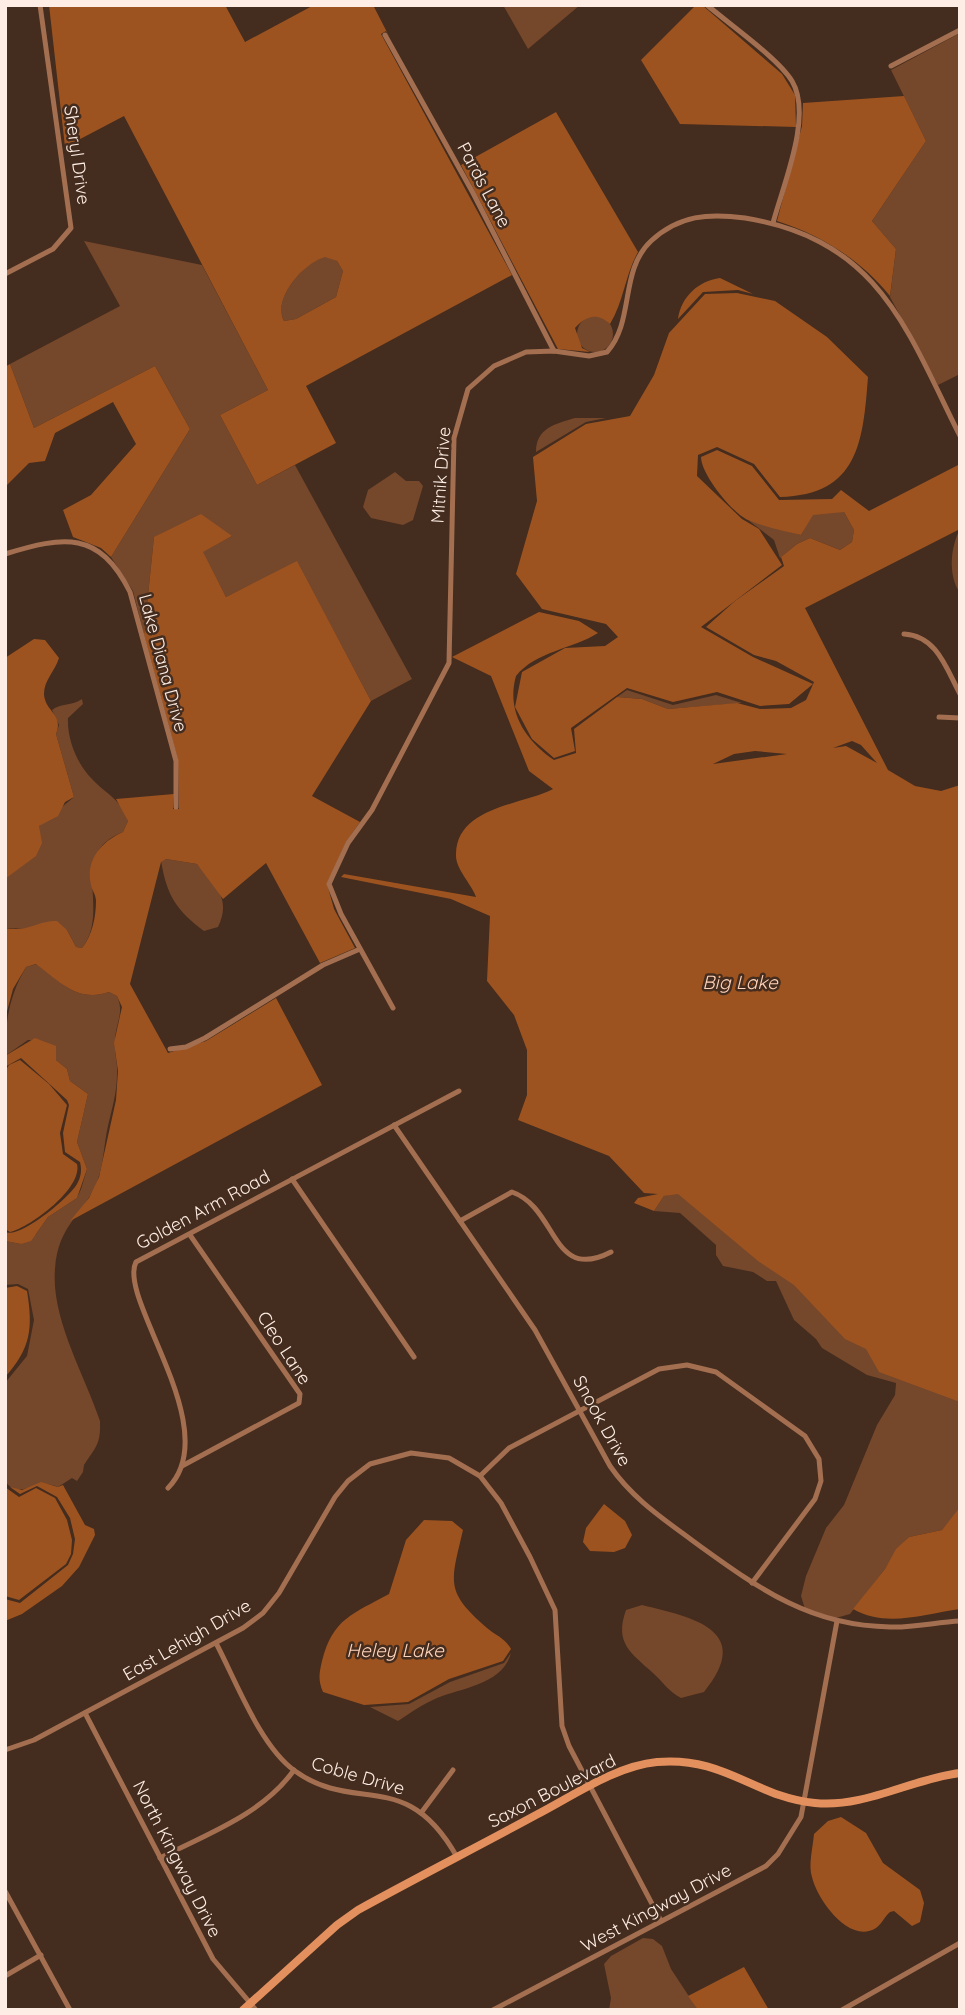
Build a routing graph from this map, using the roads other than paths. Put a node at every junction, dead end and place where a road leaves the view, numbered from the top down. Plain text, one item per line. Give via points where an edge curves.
1 (40, 5) edge
2 (707, 5) edge
3 (960, 30) edge
4 (385, 34) dead end
5 (891, 65) dead end
6 (774, 223) junction
7 (5, 274) edge
8 (554, 351) junction
9 (960, 436) edge
10 (5, 554) edge
11 (904, 634) dead end
12 (960, 694) edge
13 (939, 718) dead end
14 (960, 718) edge
15 (176, 807) dead end
16 (360, 949) junction
17 (393, 1009) dead end
18 (170, 1049) dead end
19 (459, 1091) dead end
20 (394, 1125) junction
21 (292, 1179) junction
22 (460, 1221) junction
23 (190, 1235) junction
24 (611, 1252) dead end
25 (414, 1357) dead end
26 (580, 1410) junction
27 (182, 1466) junction
28 (480, 1476) junction
29 (168, 1488) dead end
30 (752, 1584) junction
31 (837, 1621) junction
32 (960, 1621) edge
33 (216, 1643) junction
34 (85, 1713) junction
35 (5, 1750) edge
36 (294, 1770) junction
37 (453, 1770) dead end
38 (960, 1773) edge
39 (590, 1787) junction
40 (804, 1801) junction
41 (421, 1812) junction
42 (457, 1857) junction
43 (160, 1858) junction
44 (5, 1891) edge
45 (661, 1921) junction
46 (960, 1943) edge
47 (41, 1955) junction
48 (5, 1976) edge
49 (249, 2008) edge
50 (70, 2010) edge
51 (493, 2010) edge
52 (842, 2010) edge

1 - 7 street, Sheryl Drive via 71,228 53,249
2 - 6 street via 785,72 797,92 799,126
3 - 5 street
4 - 8 street, Pards Lane
6 - 8 street, Mitnik Drive via 706,214 669,227 636,261 619,332 607,352 589,356
6 - 9 street, Mitnik Drive via 822,243 867,274 881,290 905,324
8 - 16 street, Mitnik Drive via 526,352 494,366 468,389 462,401 454,438 449,663 329,884
10 - 15 street, Lake Diana Drive via 47,541 74,541 99,551 118,571 130,592 176,761
11 - 12 street via 918,635 934,647
13 - 14 street
16 - 17 street, Mitnik Drive
16 - 18 street via 323,965 205,1038
19 - 20 street, Golden Arm Road
20 - 21 street, Golden Arm Road
20 - 22 street, Snook Drive
21 - 23 street, Golden Arm Road
21 - 25 street
22 - 24 street via 512,1192 531,1202 570,1256 581,1261
22 - 26 street, Snook Drive via 535,1330
23 - 27 street, Golden Arm Road via 136,1262 132,1269 180,1408 185,1444
23 - 27 street, Cleo Lane via 300,1394 299,1404
26 - 28 street via 509,1448
26 - 30 street, Snook Drive via 624,1486
26 - 30 street via 659,1369 687,1365 728,1379 805,1436 821,1469 815,1499
27 - 29 street
28 - 33 street, East Lehigh Drive via 457,1462 430,1454 391,1456 370,1464 335,1497 279,1594 263,1613
28 - 39 street via 500,1503 555,1610 562,1726
30 - 31 street, Snook Drive via 806,1613
31 - 32 street, Snook Drive via 892,1628
31 - 40 street, West Kingway Drive
33 - 34 street, East Lehigh Drive
33 - 36 street, Coble Drive via 265,1737
34 - 35 street, East Lehigh Drive
34 - 43 street, North Kingway Drive
36 - 41 street, Coble Drive via 326,1785 392,1797
36 - 43 street via 250,1811
37 - 41 street
38 - 40 main road, Saxon Boulevard via 853,1801
39 - 40 main road, Saxon Boulevard via 636,1766 694,1762
39 - 42 main road, Saxon Boulevard
39 - 45 street
40 - 45 street, West Kingway Drive via 791,1836 766,1866
41 - 42 street, Coble Drive
42 - 49 main road, Saxon Boulevard via 337,1925
43 - 49 street, North Kingway Drive via 213,1959
44 - 47 street
45 - 51 street, West Kingway Drive
46 - 52 street
47 - 48 street
47 - 50 street

